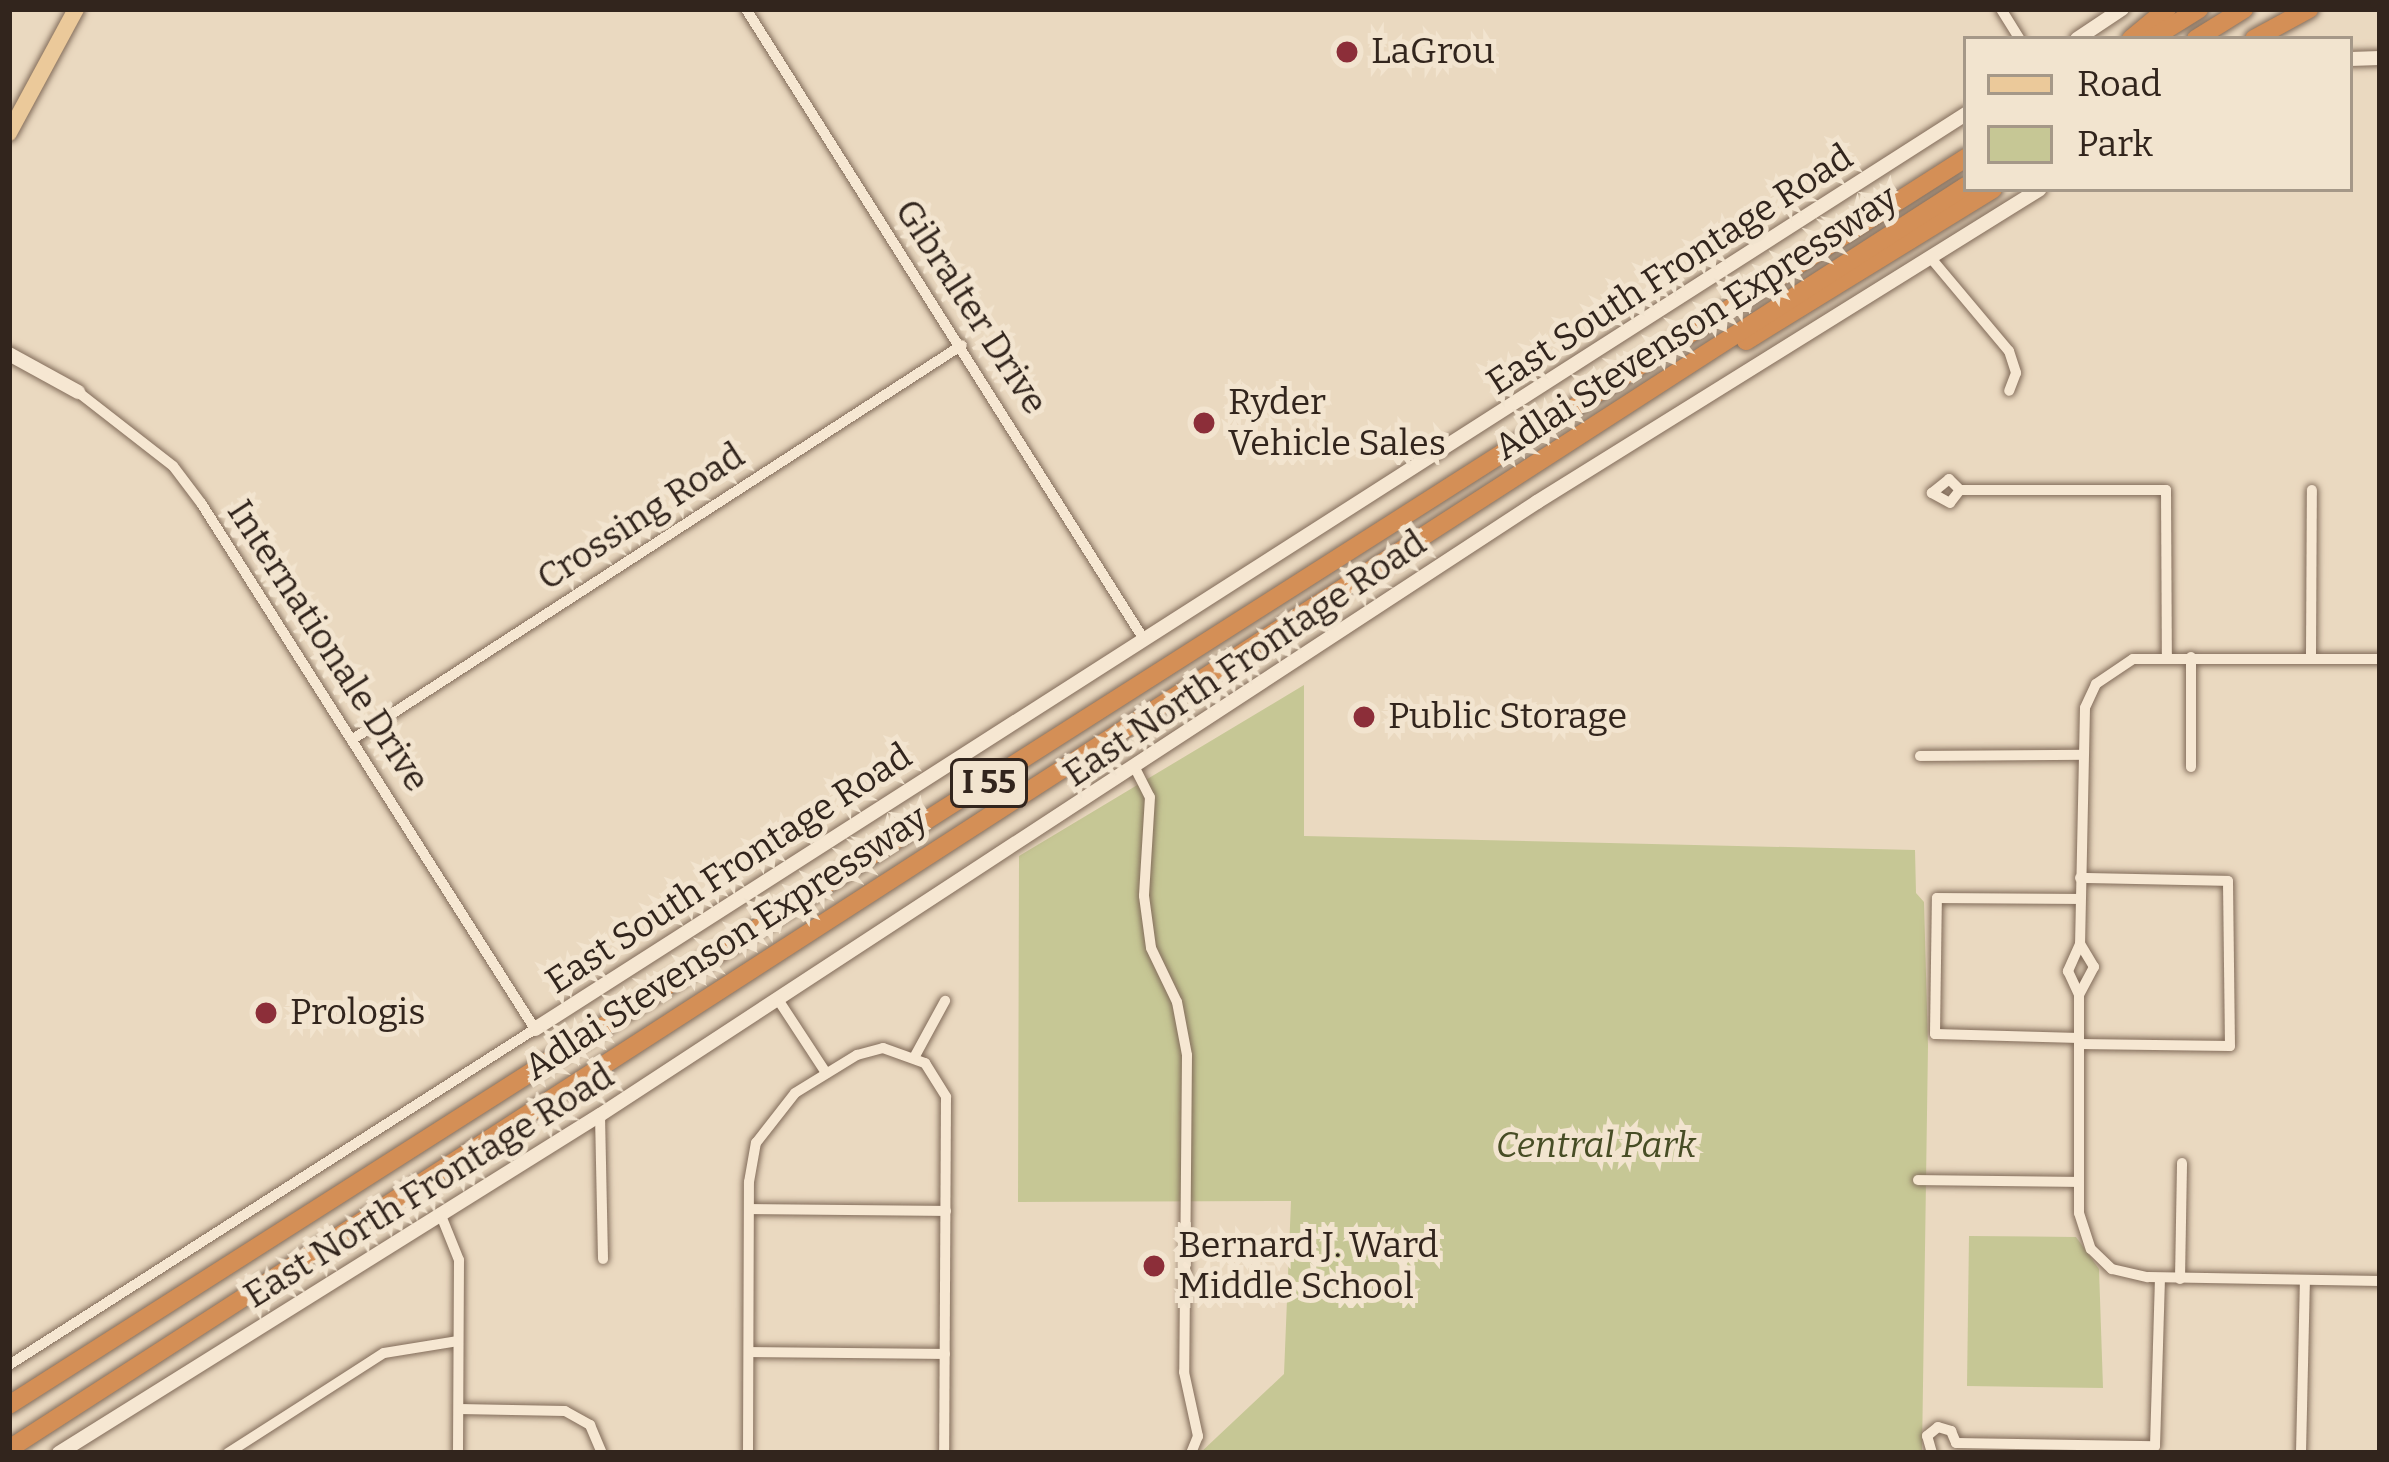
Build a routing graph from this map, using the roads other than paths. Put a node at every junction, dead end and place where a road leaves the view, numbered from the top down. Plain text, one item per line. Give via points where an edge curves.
1 (76, 9) edge
2 (746, 9) edge
3 (2001, 9) edge
4 (2122, 9) edge
5 (2167, 9) edge
6 (2199, 9) edge
7 (2244, 9) edge
8 (2309, 9) edge
9 (2018, 36) edge
10 (2082, 36) edge
11 (2135, 36) edge
12 (2156, 36) edge
13 (2202, 36) edge
14 (2260, 36) edge
15 (1963, 116) edge
16 (9, 133) edge
17 (1963, 160) edge
18 (1963, 188) edge
19 (1988, 192) edge
20 (2035, 192) edge
21 (1930, 257) junction
22 (962, 345) junction
23 (9, 354) edge
24 (1651, 389) junction
25 (2009, 391) dead end
26 (78, 392) joint
27 (1960, 490) dead end
28 (2312, 490) dead end
29 (1143, 638) junction
30 (2167, 657) junction
31 (2191, 657) junction
32 (2311, 657) junction
33 (2380, 659) edge
34 (353, 739) junction
35 (2083, 755) junction
36 (1920, 756) dead end
37 (2191, 767) dead end
38 (1136, 770) junction
39 (2080, 878) junction
40 (2080, 898) junction
41 (2080, 944) junction
42 (2079, 995) junction
43 (777, 998) junction
44 (945, 1001) dead end
45 (536, 1029) junction
46 (2079, 1041) junction
47 (915, 1056) junction
48 (826, 1073) junction
49 (600, 1115) junction
50 (2182, 1163) dead end
51 (1918, 1180) dead end
52 (2079, 1182) junction
53 (749, 1209) junction
54 (946, 1210) junction
55 (440, 1213) junction
56 (603, 1259) dead end
57 (2160, 1278) junction
58 (2180, 1279) junction
59 (2305, 1280) junction
60 (2380, 1281) edge
61 (458, 1342) junction
62 (749, 1352) junction
63 (945, 1354) junction
64 (9, 1365) edge
65 (9, 1405) edge
66 (459, 1409) junction
67 (1953, 1448) edge
68 (9, 1449) edge
69 (59, 1453) edge
70 (228, 1453) edge
71 (458, 1453) edge
72 (602, 1453) edge
73 (748, 1453) edge
74 (944, 1453) edge
75 (1191, 1453) edge
76 (1932, 1453) edge
77 (2301, 1453) edge

1 - 16 main road
2 - 22 street, Gibralter Drive
3 - 9 street
4 - 10 street
5 - 11 highway
6 - 12 highway
7 - 13 highway
8 - 14 highway
15 - 29 street, East South Frontage Road
17 - 65 highway, Adlai Stevenson Expressway / I 55
18 - 24 highway, Adlai Stevenson Expressway / I 55
19 - 24 highway via 1784,321
20 - 21 street, East North Frontage Road
21 - 25 street via 2009,351 2016,373
21 - 38 street, East North Frontage Road via 1537,502
22 - 29 street, Gibralter Drive
22 - 34 street, Crossing Road
23 - 26 street, Internationale Drive
24 - 68 highway, Adlai Stevenson Expressway / I 55
26 - 34 street, Internationale Drive via 173,466
27 - 30 street via 2166,490
28 - 32 street
29 - 45 street, East South Frontage Road
30 - 31 street
30 - 35 street via 2133,659 2096,684 2085,708
31 - 32 street
31 - 37 street
32 - 33 street
34 - 45 street, Internationale Drive
35 - 36 street
35 - 39 street
38 - 43 street, East North Frontage Road
38 - 75 street via 1150,797 1144,896 1151,948 1177,1002 1187,1055 1184,1372 1198,1436
39 - 40 street
39 - 46 street via 2228,881 2230,1046
40 - 41 street
40 - 46 street via 1937,898 1936,1034
41 - 42 street via 2068,966
41 - 42 street via 2094,968
42 - 46 street
43 - 48 street
43 - 49 street, East North Frontage Road
44 - 47 street
45 - 64 street, East South Frontage Road
46 - 52 street
47 - 48 street via 868,1050
47 - 54 street via 946,1097
48 - 53 street via 764,1127 751,1161
49 - 55 street, East North Frontage Road
49 - 56 street
50 - 58 street
51 - 52 street
52 - 57 street via 2080,1226 2091,1249 2123,1274
53 - 54 street
53 - 62 street
54 - 63 street
55 - 61 street via 459,1260
55 - 69 street, East North Frontage Road
57 - 58 street
57 - 67 street via 2155,1446
58 - 59 street
59 - 60 street
59 - 77 street
61 - 66 street
61 - 70 street via 384,1353
62 - 63 street
62 - 73 street
63 - 74 street
66 - 71 street
66 - 72 street via 565,1411 590,1425
67 - 76 street via 1951,1431 1937,1427 1928,1436

